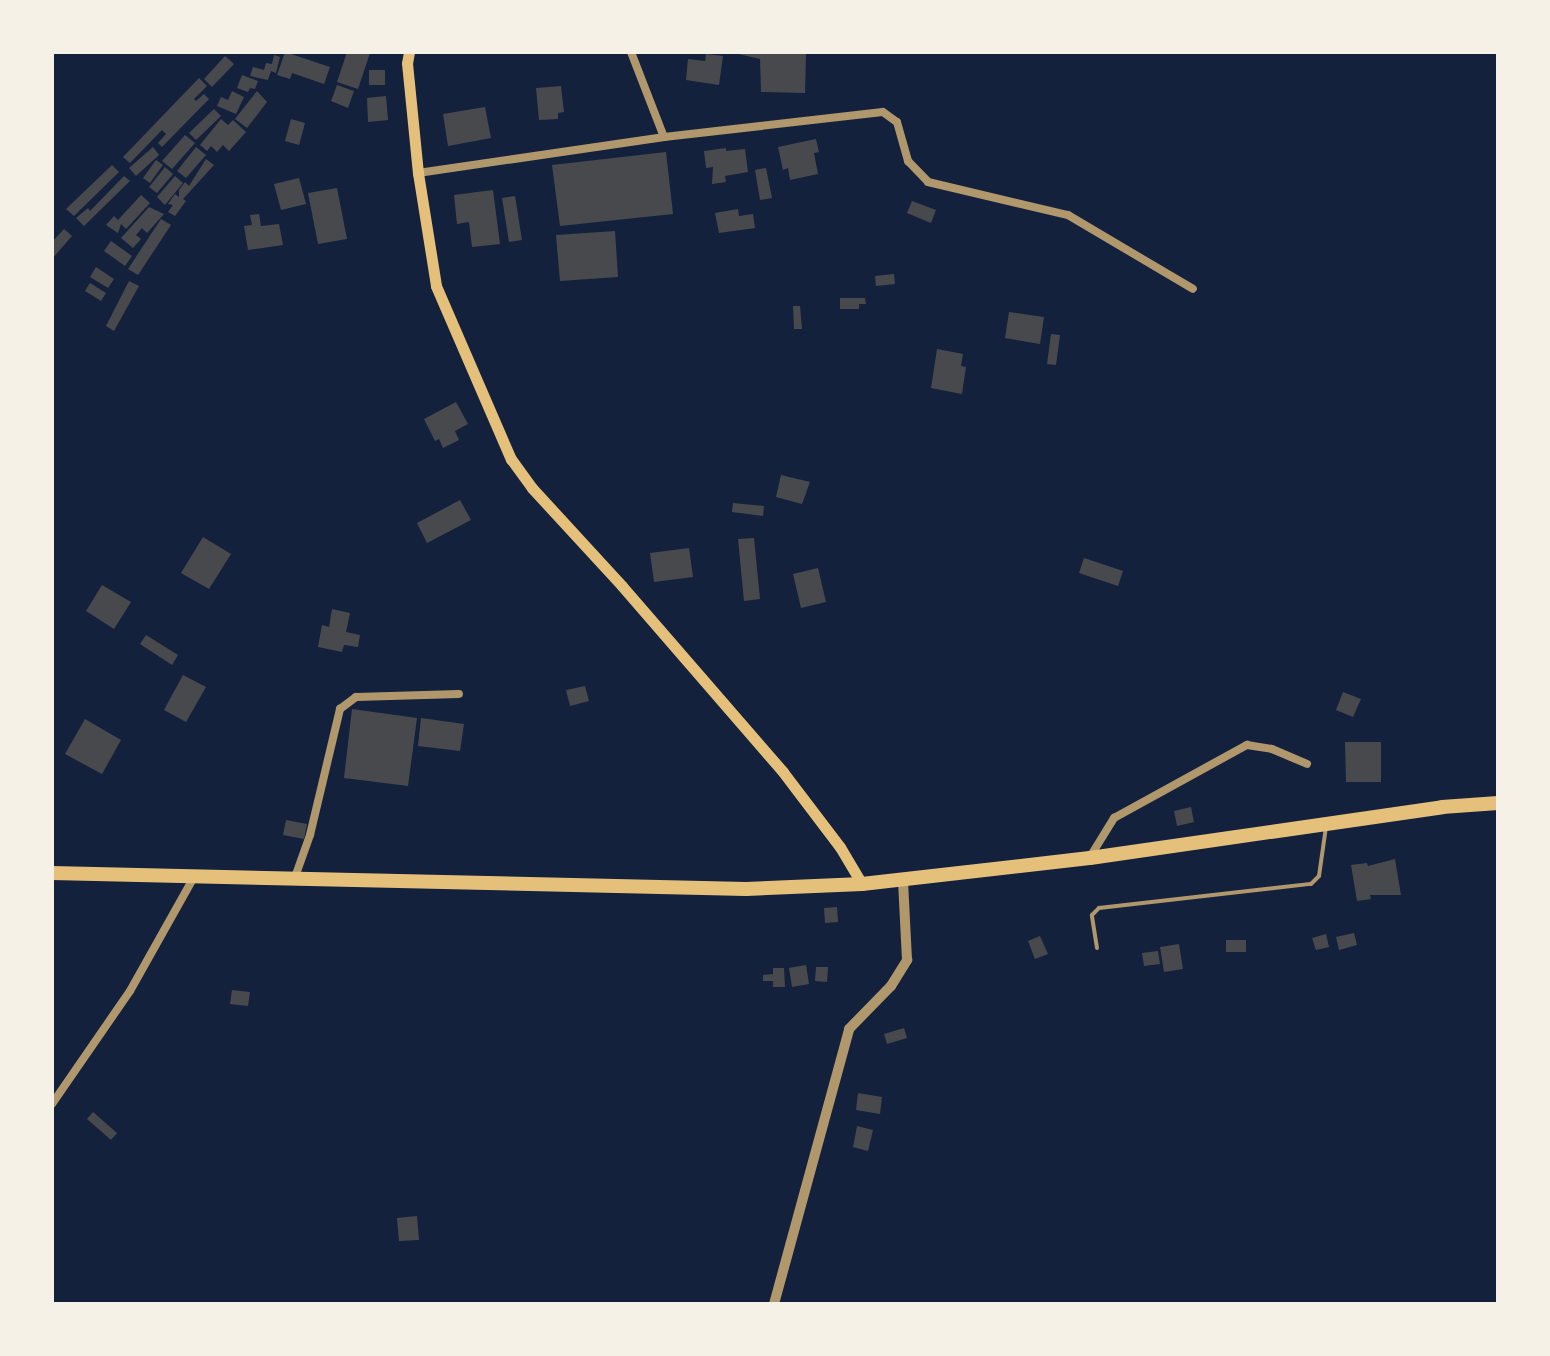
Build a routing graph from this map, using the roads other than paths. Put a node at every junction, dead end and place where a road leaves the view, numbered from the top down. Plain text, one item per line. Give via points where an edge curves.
1 (409, 52) edge
2 (631, 52) edge
3 (664, 137) junction
4 (418, 173) junction
5 (1193, 289) dead end
6 (459, 694) dead end
7 (1307, 764) dead end
8 (1498, 803) edge
9 (1326, 824) junction
10 (1090, 858) junction
11 (52, 873) edge
12 (194, 877) junction
13 (903, 880) junction
14 (294, 881) junction
15 (862, 884) junction
16 (1097, 948) dead end
17 (52, 1104) edge
18 (774, 1304) edge

1 - 4 main road
2 - 3 street
3 - 4 street
3 - 5 street via 883,112 897,122 908,161 928,182 1068,215
4 - 15 main road via 436,286 511,459 783,772
6 - 14 street via 356,697 340,709
7 - 10 street via 1247,745 1114,818
8 - 9 highway
9 - 10 highway
9 - 16 lane via 1319,876 1311,884 1099,908 1092,915
10 - 13 highway
11 - 12 highway
12 - 14 highway
12 - 17 street via 130,991
13 - 15 highway
13 - 18 street via 907,960 891,986 849,1029
14 - 15 highway via 746,889

